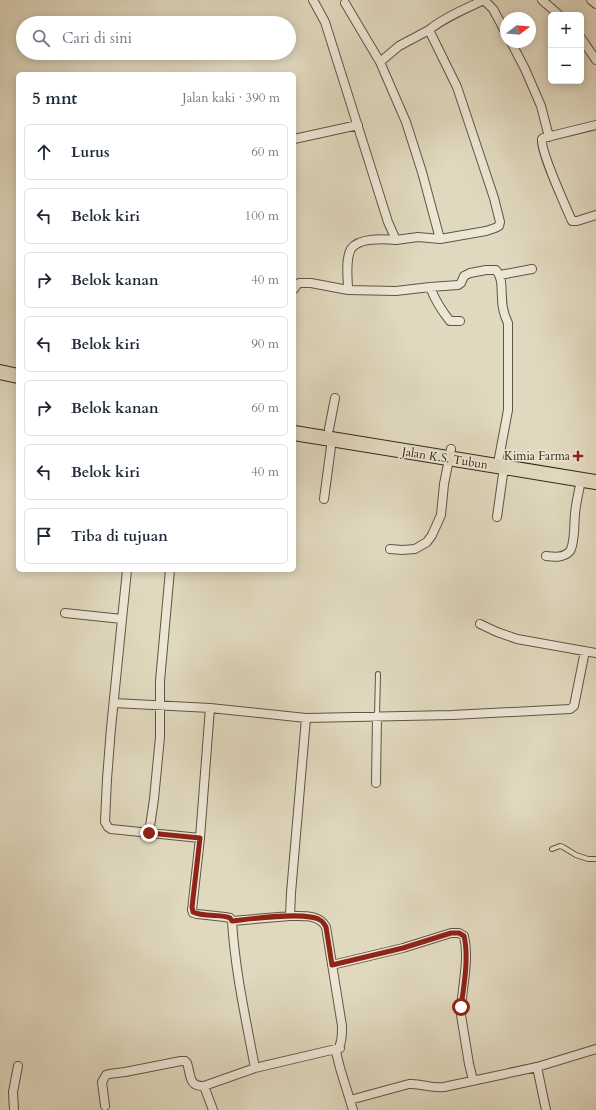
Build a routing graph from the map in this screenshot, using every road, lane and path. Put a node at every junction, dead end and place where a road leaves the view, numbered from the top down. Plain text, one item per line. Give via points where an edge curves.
1 (313, 0) edge
2 (484, 0) edge
3 (542, 0) edge
4 (591, 0) edge
5 (345, 3) dead end
6 (596, 4) edge
7 (556, 12) edge
8 (500, 22) edge
9 (429, 30) junction
10 (584, 42) edge
11 (514, 48) edge
12 (596, 60) edge
13 (380, 62) junction
14 (358, 125) junction
15 (596, 125) edge
16 (549, 137) junction
17 (296, 138) edge
18 (596, 215) edge
19 (440, 239) junction
20 (396, 240) junction
21 (532, 269) dead end
22 (500, 275) junction
23 (296, 286) edge
24 (430, 287) junction
25 (348, 290) junction
26 (460, 321) dead end
27 (0, 372) edge
28 (16, 376) edge
29 (0, 381) edge
30 (16, 384) edge
31 (335, 398) dead end
32 (296, 425) edge
33 (296, 433) edge
34 (330, 434) junction
35 (450, 454) junction
36 (502, 462) junction
37 (596, 473) edge
38 (581, 480) junction
39 (596, 482) edge
40 (324, 499) dead end
41 (497, 517) dead end
42 (390, 549) dead end
43 (546, 556) dead end
44 (127, 572) edge
45 (170, 572) edge
46 (64, 613) dead end
47 (122, 620) junction
48 (480, 624) dead end
49 (585, 651) junction
50 (596, 653) edge
51 (378, 674) dead end
52 (114, 703) junction
53 (161, 705) junction
54 (210, 708) junction
55 (377, 716) junction
56 (306, 718) junction
57 (376, 783) dead end
58 (149, 833) junction
59 (200, 838) junction
60 (552, 849) dead end
61 (596, 859) edge
62 (290, 916) junction
63 (232, 921) junction
64 (332, 965) junction
65 (340, 1048) junction
66 (596, 1049) edge
67 (18, 1066) dead end
68 (537, 1067) junction
69 (255, 1068) junction
70 (473, 1080) junction
71 (204, 1086) junction
72 (350, 1100) junction
73 (105, 1106) dead end
74 (14, 1110) edge
75 (213, 1110) edge
76 (353, 1110) edge
77 (546, 1110) edge

1 - 14 street via 325,22
2 - 8 street
2 - 9 street via 438,22
3 - 7 street
4 - 6 street
5 - 13 street
9 - 13 street via 399,46
9 - 19 street via 457,87 500,222 499,226 486,231
10 - 12 street
11 - 16 street via 541,106
13 - 19 street via 406,122
14 - 17 street
14 - 20 street
15 - 16 street
16 - 18 street via 542,139 541,144 572,221
19 - 20 street via 418,237
20 - 25 street via 380,238 352,248 347,267
21 - 22 street
22 - 24 street via 496,270 479,270 464,276 458,285
22 - 36 street via 505,317 508,322 508,406
23 - 25 street via 311,283
24 - 25 street via 396,291
24 - 26 street via 434,299 450,321
27 - 28 highway
29 - 30 highway
31 - 34 street
32 - 34 highway, Jalan K.S. Tubun
33 - 34 highway, Jalan K.S. Tubun
34 - 35 highway, Jalan K.S. Tubun
34 - 40 street
35 - 36 highway, Jalan K.S. Tubun
35 - 42 street via 441,515 432,535 427,542 415,549
36 - 37 highway, Jalan K.S. Tubun
36 - 38 highway, Jalan K.S. Tubun
36 - 41 street
38 - 39 highway, Jalan K.S. Tubun
38 - 43 street via 570,549 562,556
44 - 47 street
45 - 53 street via 161,670
46 - 47 street
47 - 52 street
48 - 49 street via 517,639
49 - 50 street
49 - 55 street via 574,706 570,709
51 - 55 lane
52 - 53 street
52 - 58 street via 104,822 111,829
53 - 54 street
53 - 58 street
54 - 56 street
54 - 59 street
55 - 56 street
55 - 57 street
56 - 62 street
58 - 59 street
59 - 63 street via 192,910 197,914 230,918
60 - 61 lane via 560,846 576,855
62 - 63 street
62 - 64 street via 320,919 327,933
63 - 69 street
64 - 65 street via 342,1026
64 - 70 street via 403,948 451,933 464,936 465,976 461,1015
65 - 69 street
65 - 72 street via 336,1055
66 - 68 street
67 - 74 street via 13,1092
68 - 70 street
68 - 77 street
69 - 71 street
70 - 72 street via 437,1088 417,1083 409,1084
71 - 73 street via 191,1081 187,1063 184,1061 109,1074 102,1082
71 - 75 street
72 - 76 street

